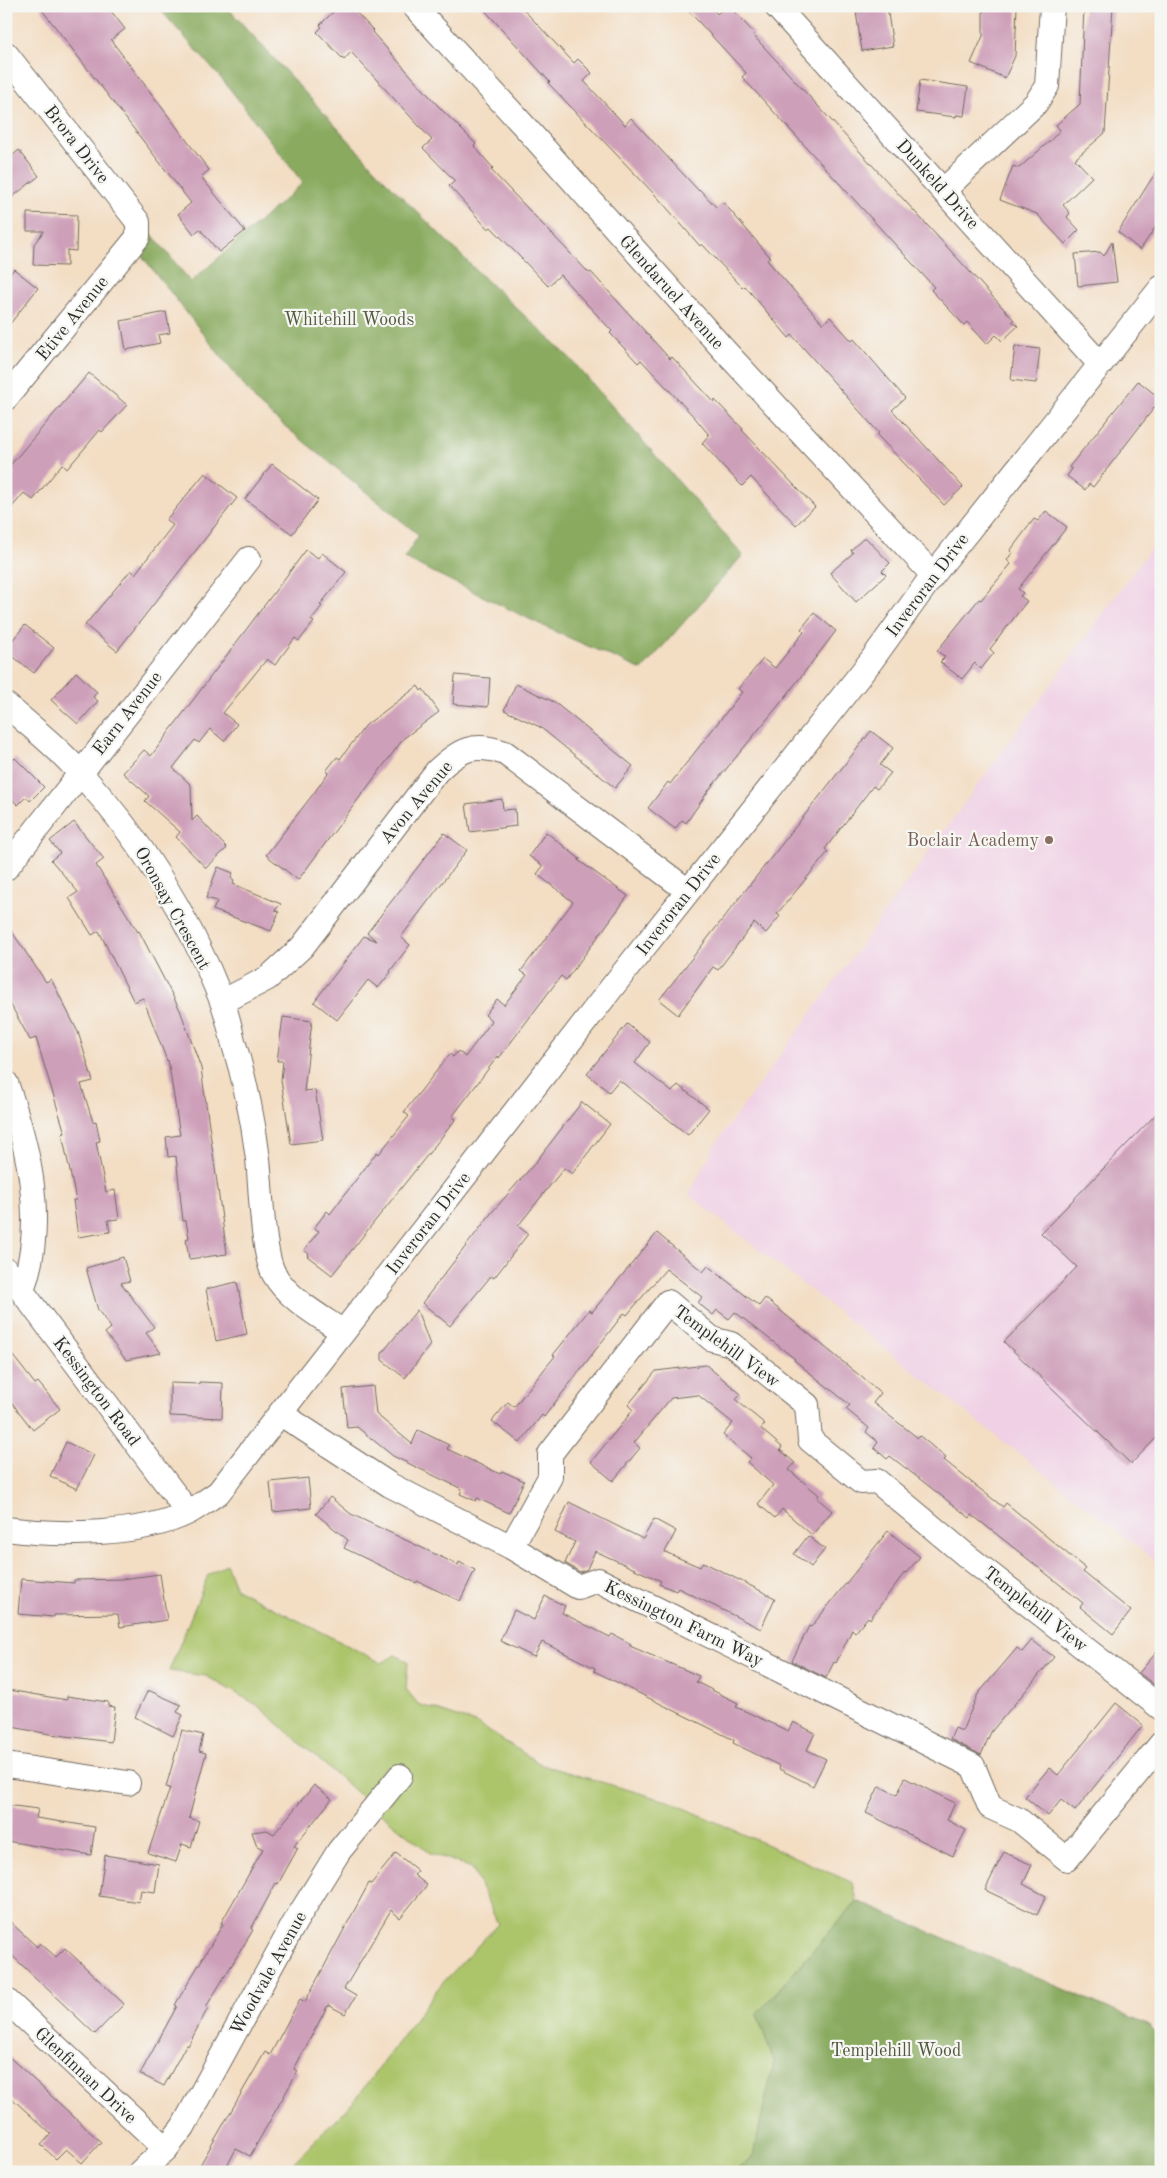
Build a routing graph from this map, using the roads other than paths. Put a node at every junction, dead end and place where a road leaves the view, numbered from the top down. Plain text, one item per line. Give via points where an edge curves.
1 (414, 6) edge
2 (776, 6) edge
3 (1052, 6) edge
4 (6, 54) edge
5 (944, 190) junction
6 (138, 237) joint
7 (1161, 288) edge
8 (1099, 364) junction
9 (6, 398) edge
10 (249, 559) dead end
11 (933, 574) junction
12 (6, 705) edge
13 (80, 772) junction
14 (6, 868) edge
15 (688, 891) junction
16 (222, 1002) junction
17 (6, 1083) edge
18 (6, 1270) edge
19 (22, 1290) junction
20 (343, 1332) junction
21 (281, 1414) junction
22 (188, 1512) junction
23 (6, 1529) edge
24 (512, 1547) junction
25 (1161, 1708) edge
26 (1161, 1744) edge
27 (6, 1765) edge
28 (400, 1776) dead end
29 (128, 1783) dead end
30 (6, 2000) edge
31 (155, 2163) edge

1 - 11 street, Glendaruel Avenue via 724,350
2 - 5 street, Dunkeld Drive
3 - 5 street via 1047,86 1036,104
4 - 6 street, Brora Drive via 138,222
5 - 8 street, Dunkeld Drive
6 - 9 street, Etive Avenue
7 - 8 street, Inveroran Drive
8 - 11 street, Inveroran Drive
10 - 13 street, Earn Avenue
11 - 15 street, Inveroran Drive via 871,661
12 - 13 street, Oronsay Crescent
13 - 14 street, Earn Avenue
13 - 16 street, Oronsay Crescent via 114,812 162,882 192,936
15 - 16 street, Avon Avenue via 505,753 488,747 474,747 460,752 437,771 302,947 268,978
15 - 20 street, Inveroran Drive
16 - 20 street, Oronsay Crescent via 246,1084 273,1273 282,1287
17 - 19 street via 25,1145 32,1185 33,1245
18 - 19 street, Kessington Road
19 - 22 street, Kessington Road
20 - 21 street, Inveroran Drive
21 - 22 street, Inveroran Drive via 218,1493
21 - 24 street, Kessington Farm Way via 390,1485
22 - 23 street, Inveroran Drive via 152,1524 109,1532
24 - 25 street, Templehill View via 550,1477 550,1454 668,1302 712,1339 731,1344 806,1405 810,1440 861,1482 877,1481
24 - 26 street, Kessington Farm Way via 578,1587 598,1580 973,1766 990,1808 1019,1820 1068,1859
27 - 29 street
28 - 31 street, Woodvale Avenue via 339,1851 295,1922 183,2128
30 - 31 street, Glenfinnan Drive

